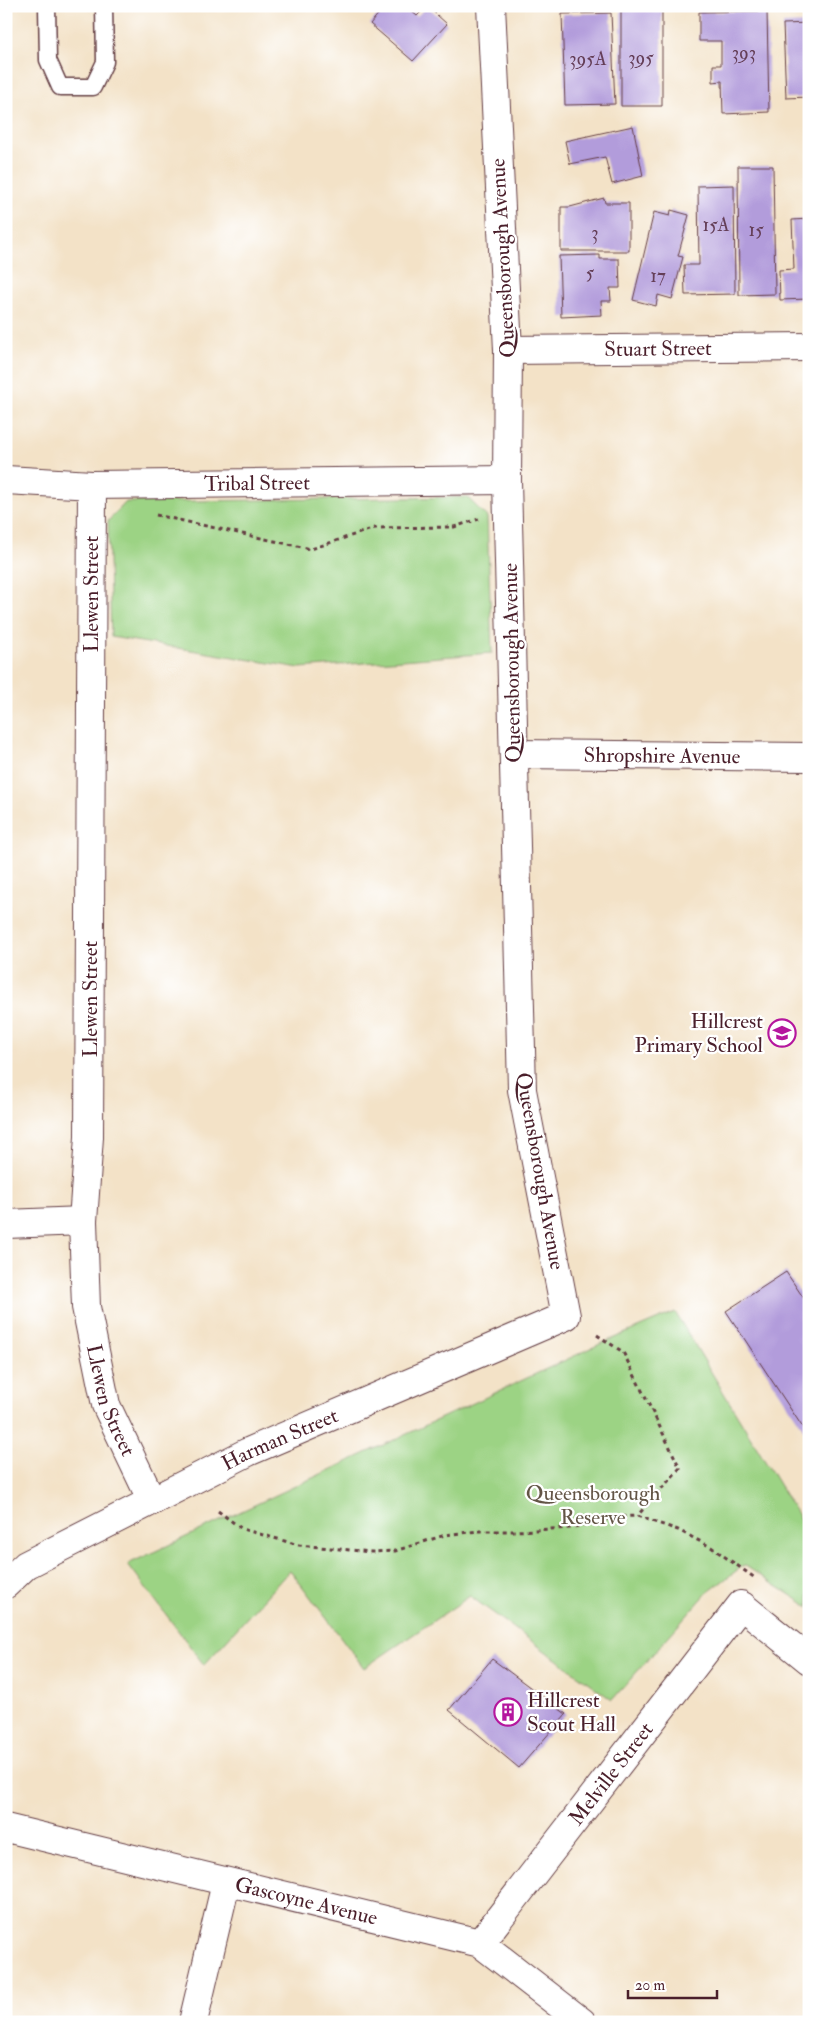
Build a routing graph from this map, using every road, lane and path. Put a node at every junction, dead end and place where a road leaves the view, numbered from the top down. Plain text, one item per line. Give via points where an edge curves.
1 (47, 6) edge
2 (104, 6) edge
3 (491, 6) edge
4 (809, 347) edge
5 (508, 350) junction
6 (6, 480) edge
7 (507, 480) junction
8 (92, 485) junction
9 (149, 513) dead end
10 (487, 517) dead end
11 (514, 754) junction
12 (809, 758) edge
13 (83, 1221) junction
14 (6, 1224) edge
15 (566, 1316) joint
16 (598, 1334) dead end
17 (152, 1501) junction
18 (218, 1511) dead end
19 (637, 1516) junction
20 (759, 1582) dead end
21 (6, 1584) edge
22 (809, 1660) edge
23 (6, 1828) edge
24 (226, 1883) junction
25 (480, 1943) junction
26 (193, 2022) edge
27 (582, 2022) edge

1 - 2 lane via 48,60 60,87 93,87 105,62
3 - 5 street, Queensborough Avenue
4 - 5 street, Stuart Street
5 - 7 street, Queensborough Avenue
6 - 8 street, Tribal Street
7 - 8 street, Tribal Street
7 - 11 street, Queensborough Avenue
8 - 13 street, Llewen Street via 89,1127
9 - 10 path via 311,549 375,528 454,527
11 - 12 street, Shropshire Avenue
11 - 15 street, Queensborough Avenue via 522,1090
13 - 14 street
13 - 17 street, Llewen Street via 86,1307 106,1405
15 - 17 street, Harman Street via 248,1452
16 - 19 path via 623,1352 680,1468
17 - 21 street, Harman Street via 26,1566
18 - 19 path via 242,1529 299,1545 371,1552 395,1551 445,1535 570,1528 616,1517
19 - 20 path via 678,1530 711,1547
22 - 25 street, Melville Street via 741,1605
23 - 24 street, Gascoyne Avenue
24 - 25 street, Gascoyne Avenue
24 - 26 street
25 - 27 street, Gascoyne Avenue

